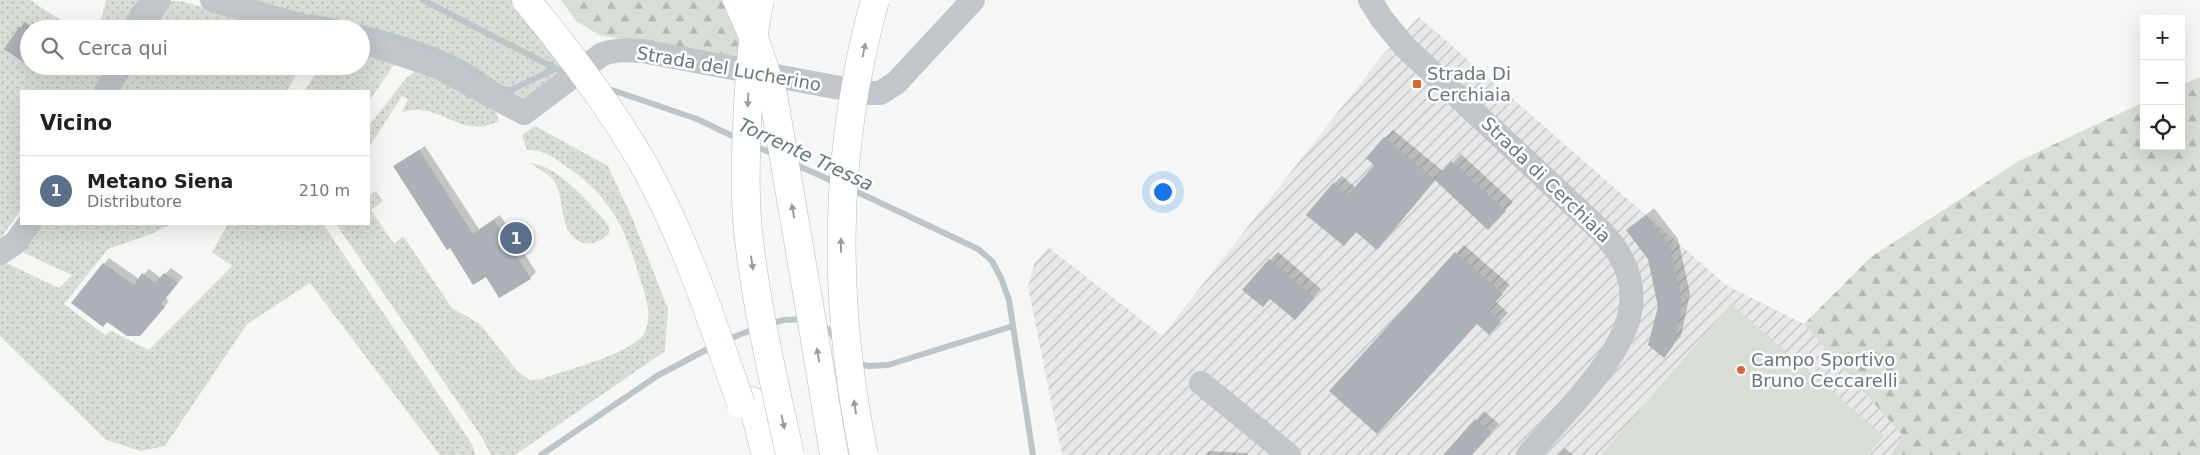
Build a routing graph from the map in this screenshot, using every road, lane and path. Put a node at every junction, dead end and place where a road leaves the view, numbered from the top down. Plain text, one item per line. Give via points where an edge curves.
1 (159, 0) edge
2 (212, 0) edge
3 (526, 0) edge
4 (538, 0) edge
5 (737, 0) edge
6 (760, 0) edge
7 (875, 0) edge
8 (973, 0) edge
9 (1370, 0) edge
10 (146, 20) edge
11 (282, 20) edge
12 (370, 44) edge
13 (115, 75) edge
14 (107, 90) edge
15 (28, 225) edge
16 (0, 253) edge
17 (1201, 383) dead end
18 (746, 402) junction
19 (754, 455) edge
20 (766, 455) edge
21 (790, 455) edge
22 (834, 455) edge
23 (864, 455) edge
24 (1289, 455) edge
25 (1528, 455) edge

1 - 10 street
2 - 11 street
3 - 18 highway, bridge via 580,67 645,168
4 - 18 highway via 603,83 656,167 708,282
22 -> 5 highway, bridge via 773,94
6 -> 21 highway, bridge via 749,79 748,229 760,313
23 -> 7 highway, bridge via 846,332 840,248 849,124
8 - 12 street, Strada del Lucherino via 896,83 880,93 839,89 642,51 614,51 601,55 524,114 436,66
9 - 25 street, Strada di Cerchiaia via 1404,47 1601,231 1626,267 1630,307 1621,342 1591,383
13 - 14 street
15 - 16 street via 15,243
17 - 24 street
18 - 19 highway
18 - 20 highway

